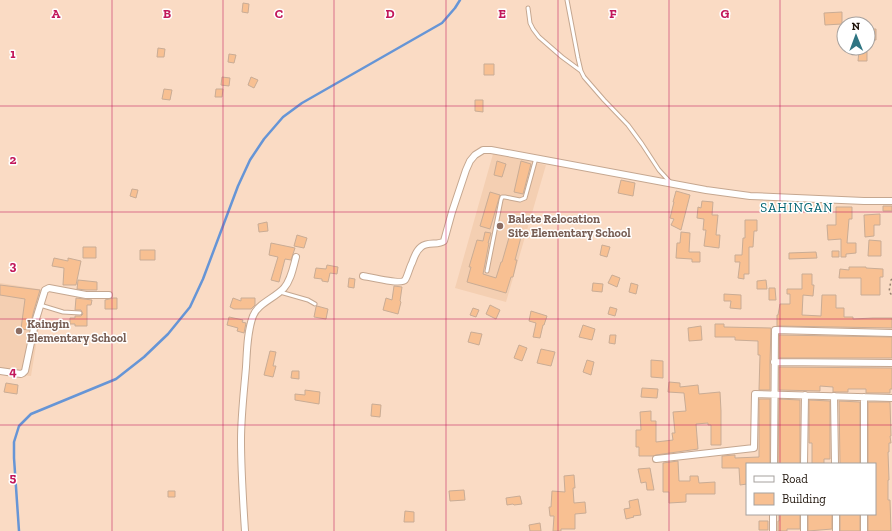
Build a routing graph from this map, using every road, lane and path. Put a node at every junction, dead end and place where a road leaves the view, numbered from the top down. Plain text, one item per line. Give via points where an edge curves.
1 (567, 0) edge
2 (528, 8) dead end
3 (581, 71) junction
4 (536, 158) junction
5 (671, 183) junction
6 (892, 201) edge
7 (296, 257) dead end
8 (487, 271) dead end
9 (363, 276) dead end
10 (892, 279) edge
11 (280, 292) junction
12 (109, 295) dead end
13 (892, 295) edge
14 (40, 304) junction
15 (315, 304) dead end
16 (80, 313) dead end
17 (892, 333) edge
18 (774, 362) junction
19 (892, 363) edge
20 (0, 371) edge
21 (774, 394) junction
22 (805, 395) junction
23 (834, 396) junction
24 (864, 397) junction
25 (892, 398) edge
26 (656, 459) dead end
27 (774, 463) edge
28 (804, 463) edge
29 (835, 463) edge
30 (864, 463) edge
31 (773, 515) edge
32 (804, 515) edge
33 (836, 515) edge
34 (864, 515) edge
35 (245, 531) edge
36 (773, 531) edge
37 (804, 531) edge
38 (836, 531) edge
39 (864, 531) edge

1 - 3 lane
2 - 3 lane via 533,29
3 - 5 lane via 628,125
4 - 5 street
4 - 8 lane via 524,198 520,200 502,197
4 - 9 street via 491,150 483,150 475,155 466,170 444,241 422,245 404,281
5 - 6 street via 750,196
7 - 11 street via 288,281
10 - 13 path via 889,292
11 - 15 lane
11 - 35 street via 254,313 248,338 241,440
12 - 14 street via 86,295 47,288
14 - 16 lane via 63,312
14 - 20 street via 25,371 19,374
17 - 18 street via 775,330
18 - 19 street
18 - 21 street
21 - 22 street
21 - 26 street via 755,394 754,448
21 - 27 street
22 - 23 street
22 - 28 street
23 - 24 street
23 - 29 street
24 - 25 street
24 - 30 street
31 - 36 street
32 - 37 street
33 - 38 street
34 - 39 street

